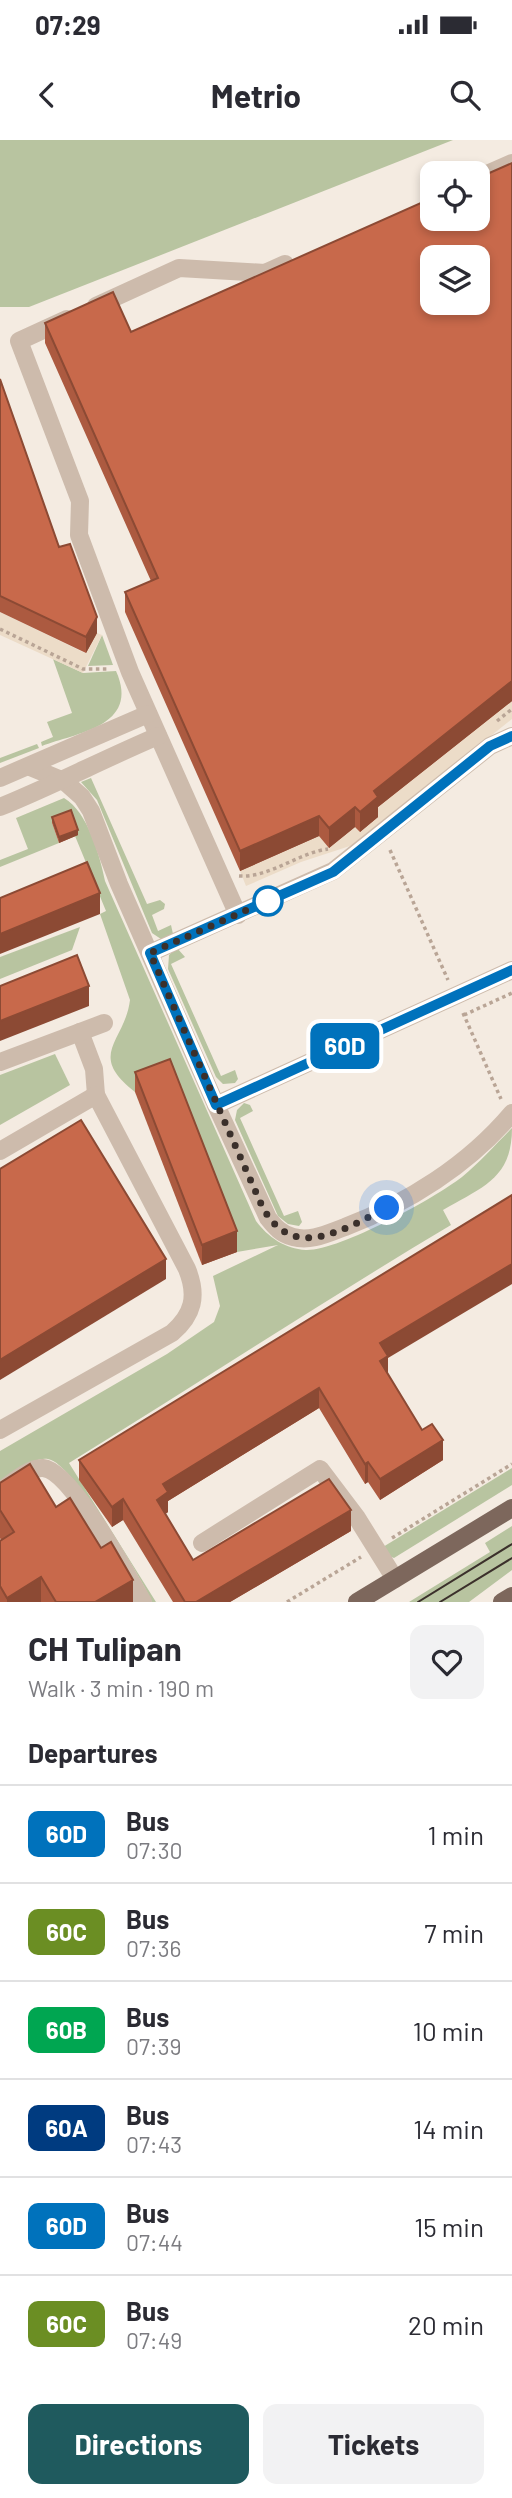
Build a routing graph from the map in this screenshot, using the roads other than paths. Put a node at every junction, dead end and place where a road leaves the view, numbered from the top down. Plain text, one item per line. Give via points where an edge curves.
1 (512, 163) edge
2 (490, 173) edge
3 (301, 257) edge
4 (148, 714) junction
5 (158, 736) junction
6 (512, 736) edge
7 (30, 767) junction
8 (0, 778) edge
9 (64, 781) junction
10 (0, 807) edge
11 (238, 915) junction
12 (150, 953) junction
13 (512, 970) edge
14 (104, 1023) dead end
15 (79, 1032) junction
16 (0, 1062) edge
17 (96, 1095) junction
18 (216, 1105) junction
19 (512, 1113) edge
20 (0, 1151) edge
21 (0, 1430) edge
22 (0, 1491) edge
23 (512, 1508) edge
24 (202, 1543) dead end
25 (395, 1579) junction
26 (512, 1596) edge
27 (143, 1602) edge
28 (358, 1602) edge
29 (502, 1602) edge

1 - 2 street
3 - 4 street via 265,273 179,268 19,341 80,501 79,535
4 - 5 street
4 - 7 street
5 - 9 street via 84,767
5 - 11 street
6 - 11 street via 490,746 333,872
7 - 8 street
7 - 9 street
9 - 10 street
9 - 12 street via 91,811
11 - 12 street
12 - 18 street
13 - 18 street
14 - 15 street
15 - 16 street
15 - 17 street via 94,1069
17 - 20 street
17 - 21 street via 187,1269 193,1286 192,1308 172,1334
18 - 19 street via 268,1218 278,1230 306,1239 409,1198 450,1171
22 - 27 street via 34,1470 54,1472 84,1506
23 - 25 main road
24 - 25 street via 320,1469
25 - 28 main road
26 - 29 main road

